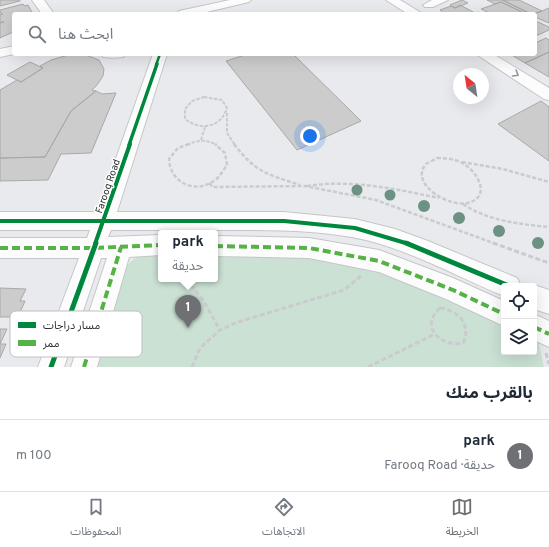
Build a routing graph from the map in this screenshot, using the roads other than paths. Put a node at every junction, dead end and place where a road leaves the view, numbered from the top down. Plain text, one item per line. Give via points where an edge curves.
1 (38, 0) edge
2 (245, 0) edge
3 (392, 0) edge
4 (399, 0) edge
5 (442, 0) edge
6 (429, 5) dead end
7 (47, 12) edge
8 (178, 12) edge
9 (413, 12) edge
10 (414, 12) edge
11 (12, 50) edge
12 (0, 53) edge
13 (159, 56) edge
14 (486, 56) edge
15 (549, 95) edge
16 (0, 220) edge
17 (104, 220) junction
18 (158, 245) edge
19 (218, 246) edge
20 (121, 247) junction
21 (0, 248) edge
22 (94, 248) junction
23 (503, 283) edge
24 (537, 298) edge
25 (549, 302) edge
26 (71, 311) edge
27 (101, 311) edge
28 (501, 313) edge
29 (537, 328) edge
30 (549, 334) edge
31 (55, 357) edge
32 (87, 357) edge
33 (51, 367) edge
34 (84, 367) edge

1 - 7 street
2 - 8 street
3 - 9 street
4 - 10 street
5 - 6 street
11 - 12 street
13 - 17 street, Farooq Road
14 -> 15 street
16 - 17 street
17 - 22 street, Farooq Road
17 - 23 street via 284,220 319,223 377,234 409,244
18 - 20 street
19 - 28 street via 309,248 379,261 453,290
20 - 22 street
20 - 27 street
21 - 22 street
22 - 26 street, Farooq Road
24 - 25 street
29 - 30 street
31 - 33 street, Farooq Road
32 - 34 street

